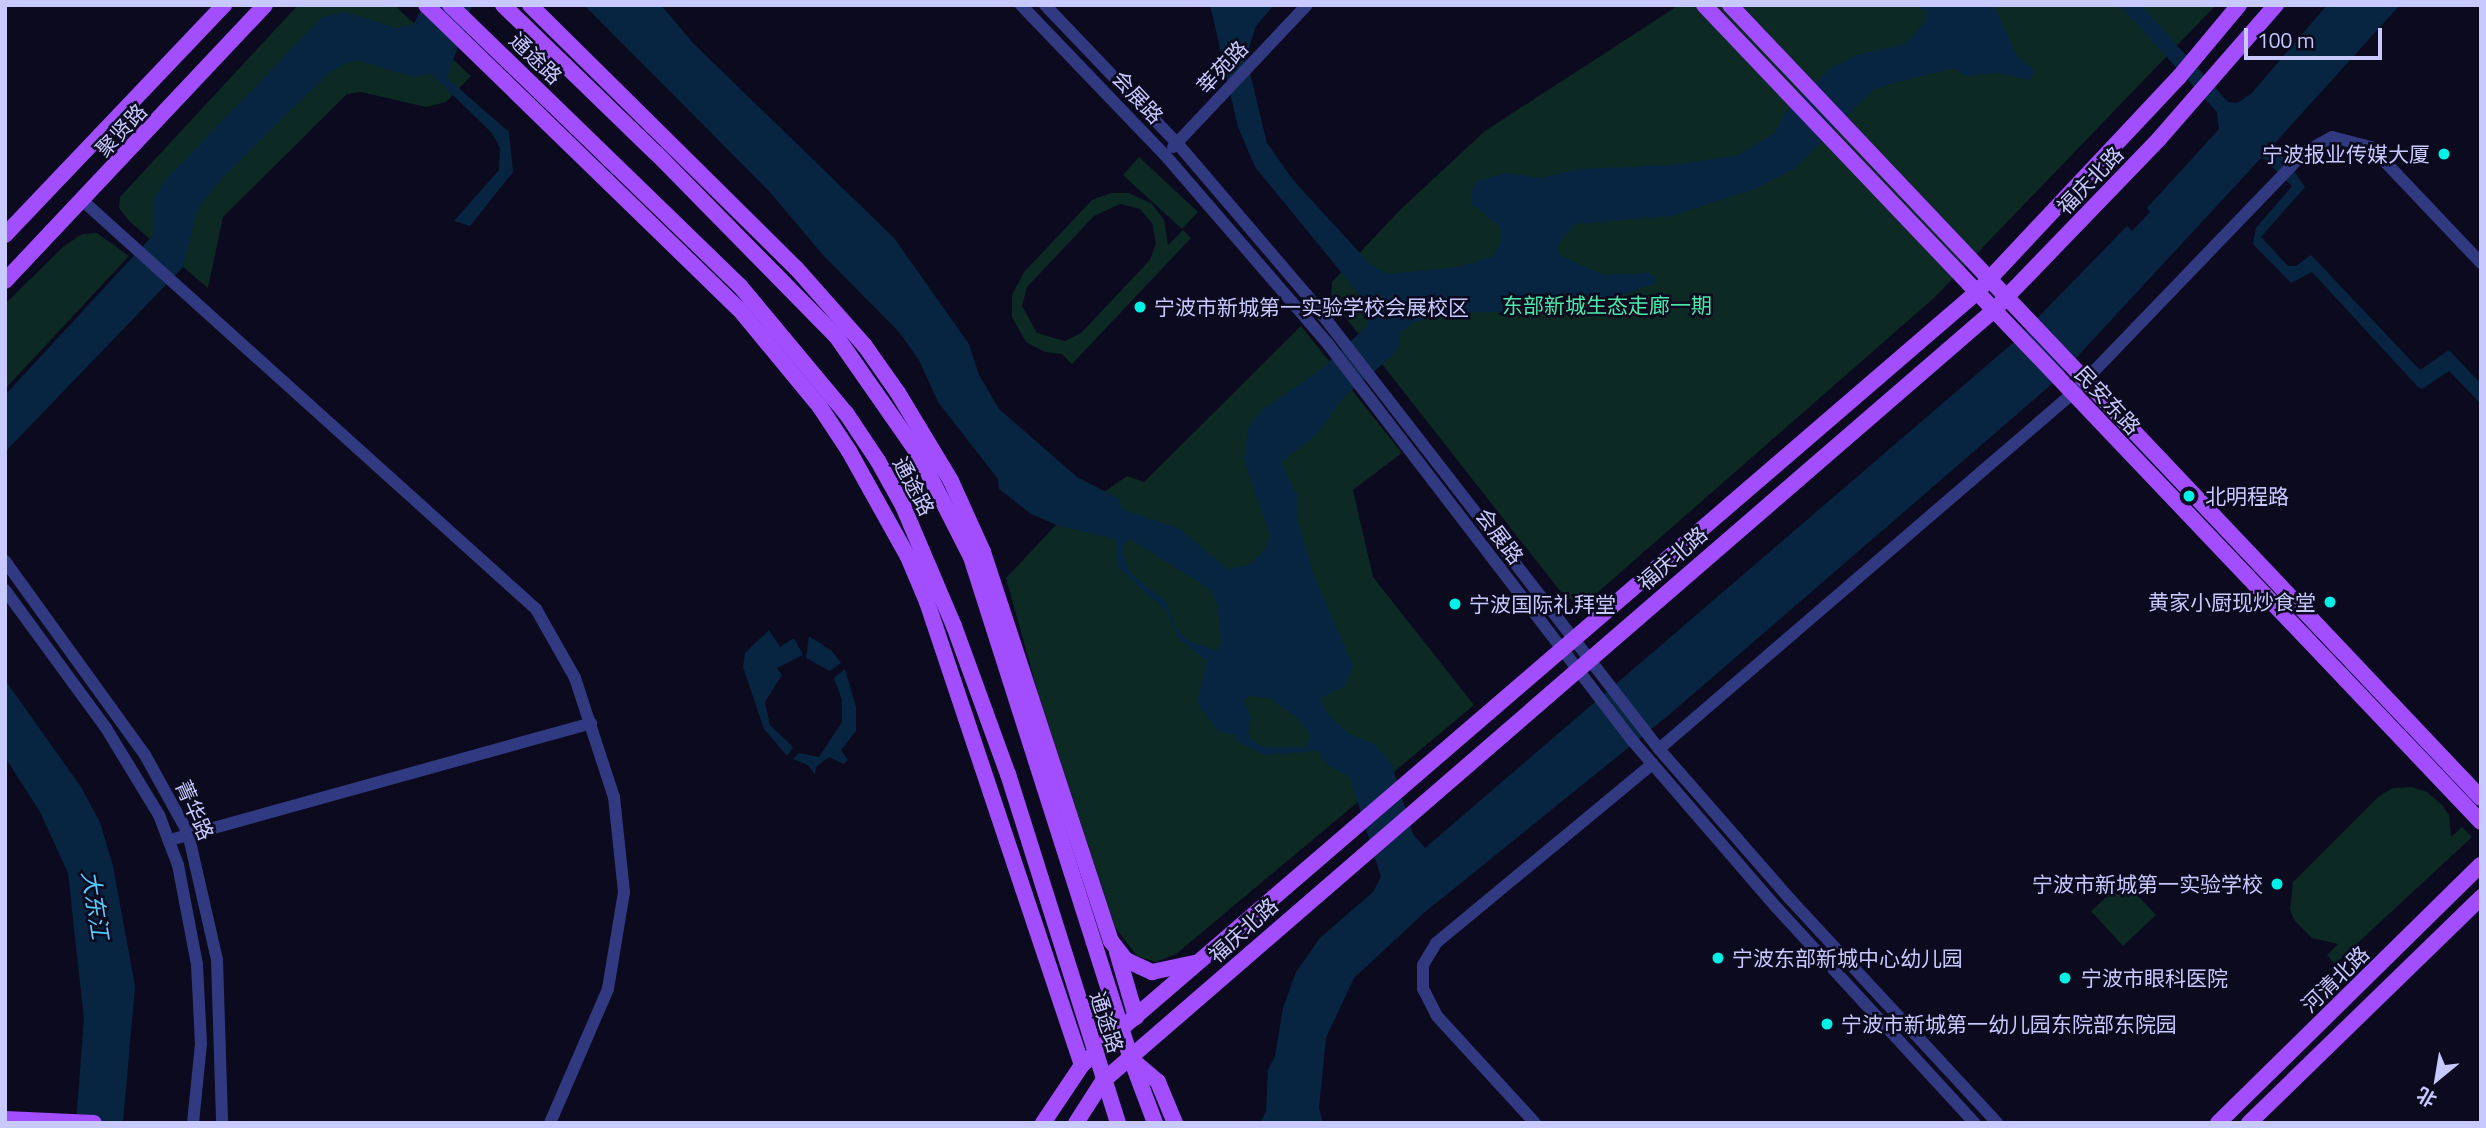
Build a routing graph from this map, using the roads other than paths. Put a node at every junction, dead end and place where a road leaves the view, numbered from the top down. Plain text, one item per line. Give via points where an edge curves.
1 (225, 5) edge
2 (265, 5) edge
3 (426, 5) edge
4 (450, 5) edge
5 (503, 5) edge
6 (530, 5) edge
7 (1021, 5) edge
8 (1045, 5) edge
9 (1307, 5) edge
10 (1704, 5) edge
11 (1730, 5) edge
12 (2239, 5) edge
13 (2276, 5) edge
14 (1177, 143) junction
15 (1165, 155) junction
16 (83, 201) junction
17 (5, 235) edge
18 (2481, 263) edge
19 (1989, 280) junction
20 (5, 281) edge
21 (1977, 292) junction
22 (2006, 297) junction
23 (1994, 310) junction
24 (2081, 376) junction
25 (2073, 394) junction
26 (5, 561) edge
27 (5, 590) edge
28 (1568, 645) junction
29 (1582, 663) junction
30 (590, 723) junction
31 (1659, 749) junction
32 (1652, 764) junction
33 (2481, 798) edge
34 (2481, 822) edge
35 (188, 833) junction
36 (170, 840) junction
37 (2481, 865) edge
38 (2481, 897) edge
39 (1117, 950) junction
40 (1203, 960) junction
41 (1136, 1017) junction
42 (1122, 1028) junction
43 (1088, 1059) junction
44 (1131, 1059) junction
45 (1103, 1081) junction
46 (5, 1119) edge
47 (94, 1123) edge
48 (193, 1123) edge
49 (222, 1123) edge
50 (550, 1123) edge
51 (1043, 1123) edge
52 (1076, 1123) edge
53 (1118, 1123) edge
54 (1155, 1123) edge
55 (1175, 1123) edge
56 (1535, 1123) edge
57 (1975, 1123) edge
58 (1997, 1123) edge
59 (2218, 1123) edge
60 (2249, 1123) edge

1 - 17 main road, 聚贤路
2 - 16 main road, 聚贤路
3 - 43 main road via 739,309 820,407 856,461 928,602
4 - 43 main road, 通途路 via 740,286 846,413 877,461 935,577 1007,774
5 - 42 main road, 通途路 via 836,336 919,455 971,557
6 - 39 main road via 796,268 856,335 898,393 951,481 983,552
7 - 15 street, 会展路
8 - 14 street, 会展路
9 - 14 street, 莘苑路
10 - 21 main road, 民安东路
11 - 19 main road, 民安东路
12 - 19 main road, 福庆北路 via 2179,77
13 - 22 main road, 福庆北路 via 2159,139
14 - 15 street, 莘苑路
14 - 28 street, 会展路 via 1378,382
15 - 28 street, 会展路 via 1328,344
16 - 20 main road, 聚贤路
16 - 30 street via 536,609 575,678
18 - 24 street via 2371,147 2332,137 2305,152
19 - 21 main road, 福庆北路
19 - 22 main road, 民安东路
21 - 23 main road, 民安东路
21 - 28 main road, 福庆北路
22 - 23 main road, 福庆北路
22 - 24 main road, 民安东路
23 - 25 main road, 民安东路
23 - 29 main road, 福庆北路
24 - 25 street
24 - 33 main road, 民安东路
25 - 31 street
25 - 34 main road, 民安东路
26 - 35 street, 菁华路 via 145,755
27 - 36 street via 106,728
28 - 29 street, 会展路
28 - 40 main road, 福庆北路
29 - 31 street, 会展路 via 1608,686
29 - 32 street, 会展路 via 1597,695
29 - 44 main road, 福庆北路
30 - 35 street
30 - 50 street via 614,797 624,892 608,989
31 - 58 street, 会展路
32 - 56 street via 1436,943 1423,965 1423,989 1437,1016
32 - 57 street, 会展路
35 - 36 street
35 - 49 street, 菁华路 via 217,960
36 - 48 street via 197,965 201,1044
37 - 59 main road, 河清北路
38 - 60 main road, 河清北路
39 - 40 main road via 1152,972
39 - 41 main road
40 - 41 main road, 福庆北路
41 - 42 main road, 福庆北路
42 - 43 main road, 福庆北路
42 - 44 main road, 通途路
43 - 45 main road, 通途路
43 - 51 main road, 福庆北路
44 - 45 main road, 福庆北路
44 - 54 main road, 通途路
44 - 55 main road via 1158,1083
45 - 52 main road, 福庆北路
45 - 53 main road, 通途路
46 - 47 main road

